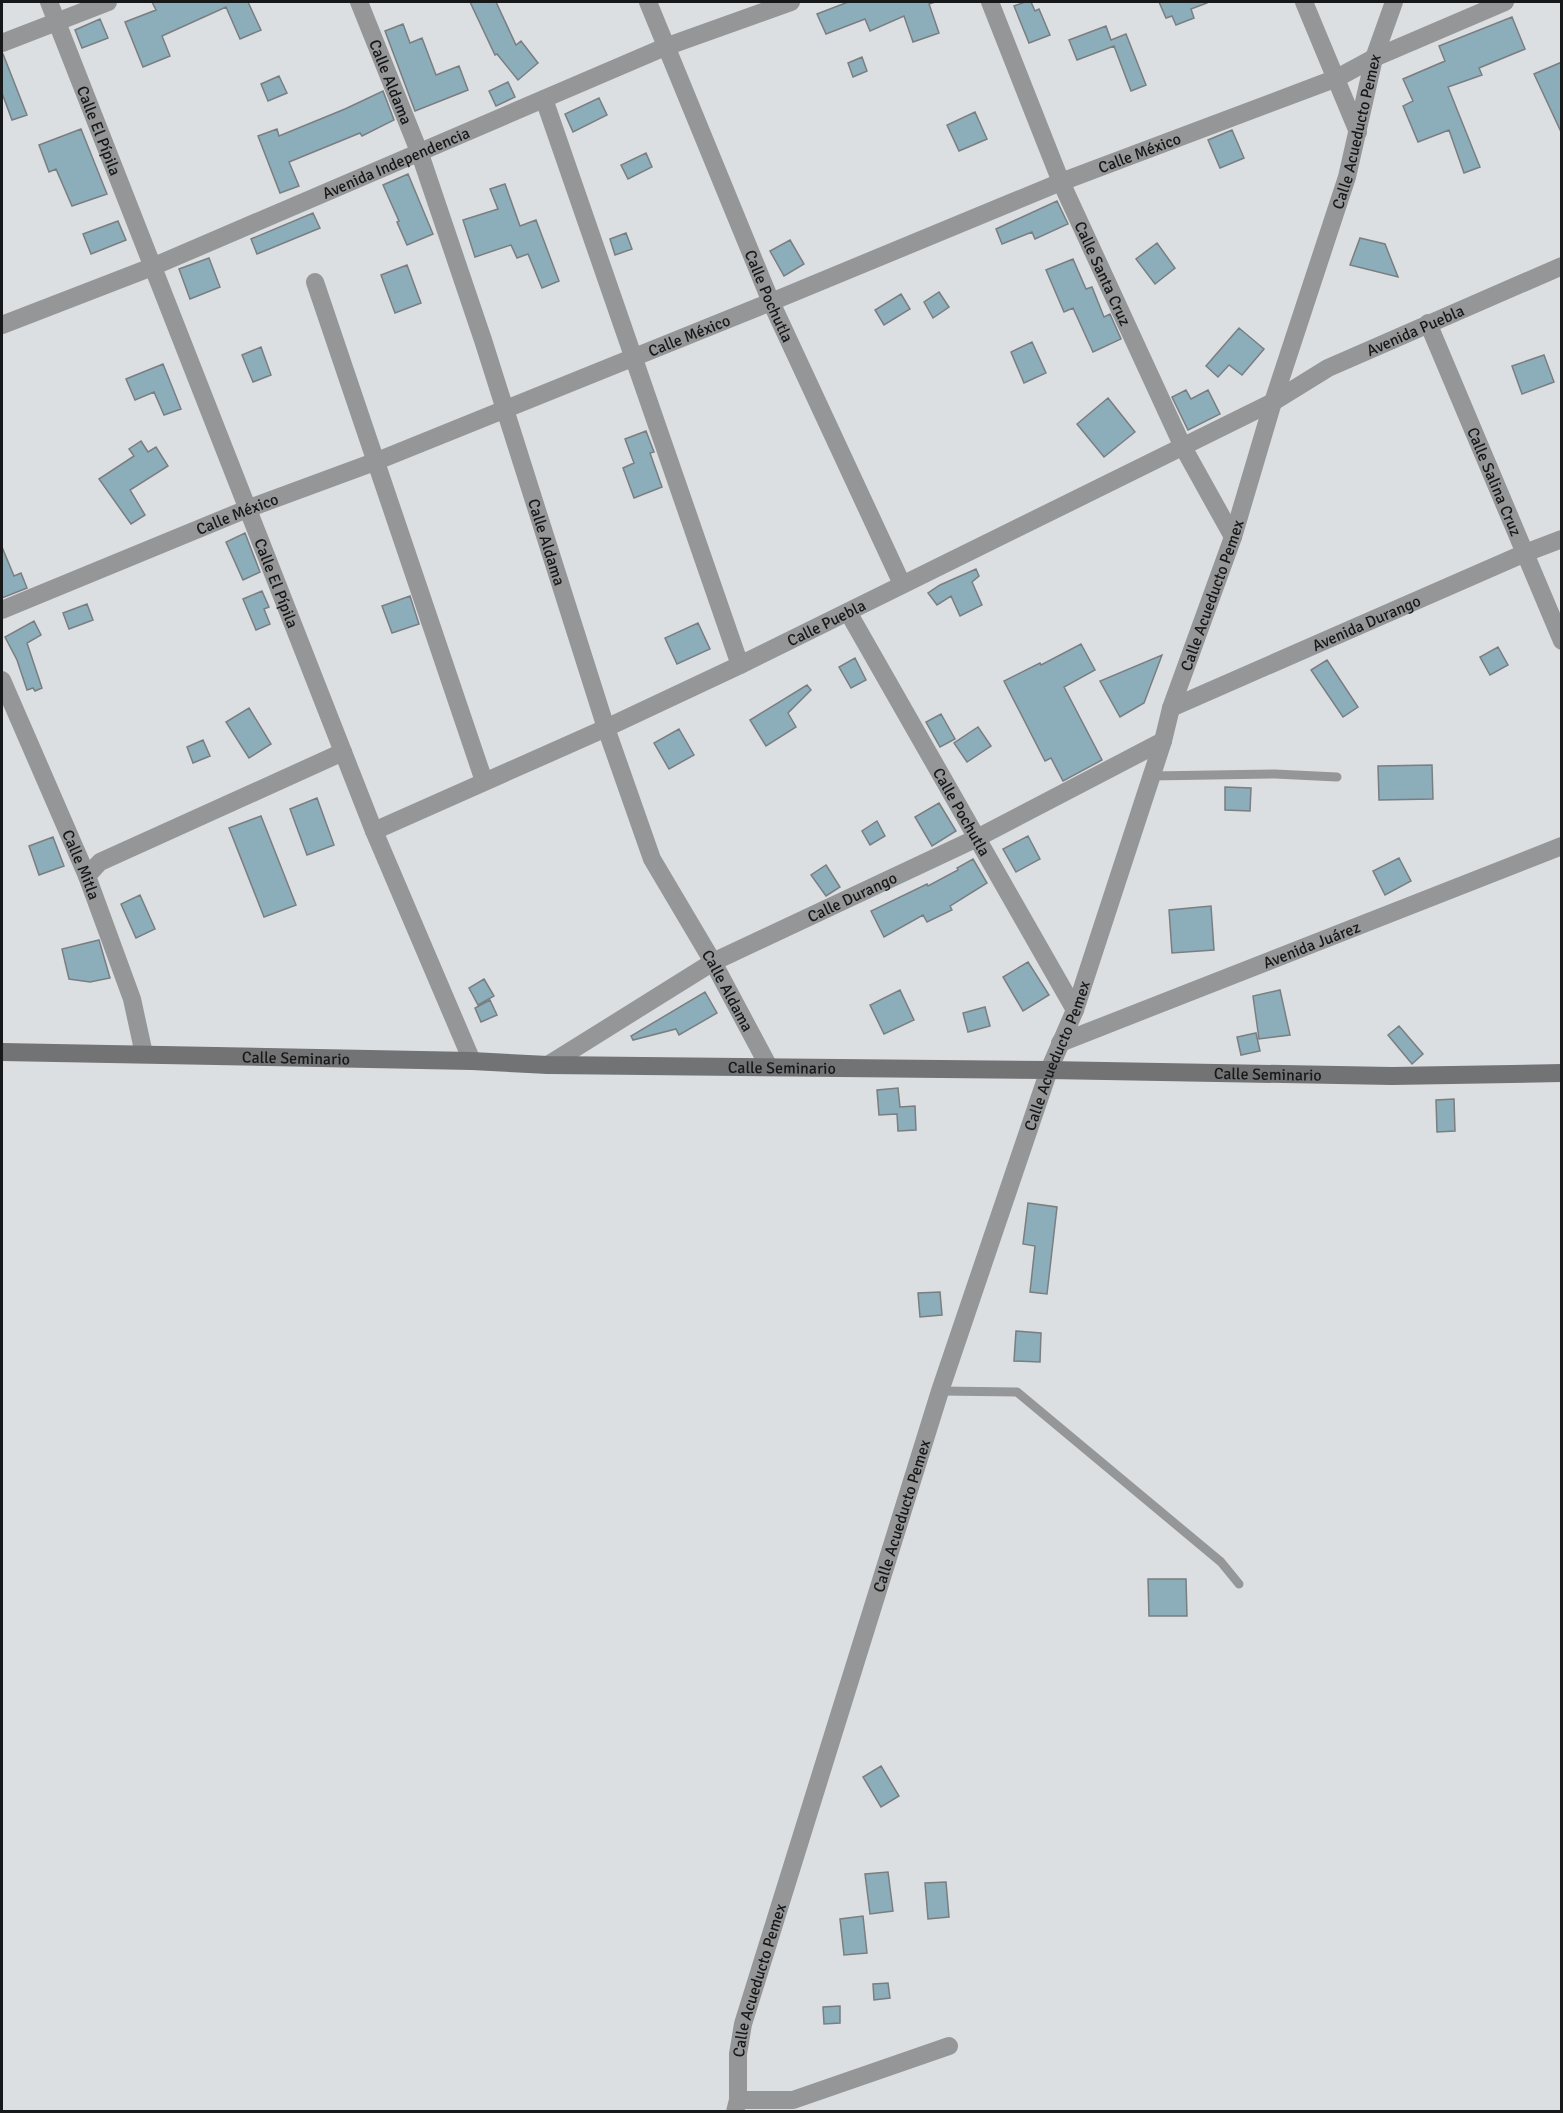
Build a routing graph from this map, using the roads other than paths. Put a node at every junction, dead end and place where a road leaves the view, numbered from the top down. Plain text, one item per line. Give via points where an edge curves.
1 (49, 2) edge
2 (108, 2) edge
3 (359, 2) edge
4 (648, 2) edge
5 (791, 2) edge
6 (990, 2) edge
7 (1305, 2) edge
8 (1394, 2) edge
9 (1505, 2) edge
10 (57, 22) junction
11 (2, 43) edge
12 (665, 47) junction
13 (1374, 58) junction
14 (1337, 78) junction
15 (544, 99) junction
16 (1358, 132) junction
17 (420, 154) junction
18 (1061, 182) junction
19 (1562, 266) edge
20 (152, 267) junction
21 (315, 282) dead end
22 (771, 302) junction
23 (1428, 323) junction
24 (2, 325) edge
25 (632, 358) junction
26 (1273, 402) junction
27 (504, 409) junction
28 (1183, 447) junction
29 (377, 461) junction
30 (247, 509) junction
31 (1233, 537) junction
32 (1562, 539) edge
33 (1525, 553) junction
34 (902, 584) junction
35 (2, 610) edge
36 (848, 612) junction
37 (1562, 641) edge
38 (740, 665) junction
39 (2, 680) edge
40 (1171, 708) junction
41 (606, 728) junction
42 (1163, 741) junction
43 (343, 752) junction
44 (1151, 776) junction
45 (1336, 777) dead end
46 (484, 781) junction
47 (374, 831) junction
48 (977, 838) junction
49 (1562, 846) edge
50 (87, 876) junction
51 (713, 962) junction
52 (1075, 1010) junction
53 (1060, 1043) junction
54 (2, 1052) edge
55 (144, 1054) junction
56 (472, 1061) junction
57 (548, 1065) junction
58 (768, 1067) junction
59 (1049, 1070) junction
60 (1562, 1073) edge
61 (940, 1391) junction
62 (1239, 1584) dead end
63 (949, 2046) dead end
64 (736, 2106) edge

1 - 10 street, Calle El Pípila
2 - 10 street
3 - 17 street, Calle Aldama
4 - 12 street, Calle Pochutla
5 - 12 street, Avenida Independencia
6 - 18 street, Calle Santa Cruz
7 - 14 street
8 - 13 street, Calle Acueducto Pemex
9 - 13 street, Calle México
10 - 11 street
10 - 20 street, Calle El Pípila
12 - 15 street, Avenida Independencia
12 - 22 street, Calle Pochutla
13 - 14 street, Calle México
13 - 16 street, Calle Acueducto Pemex
14 - 16 street
14 - 18 street, Calle México
15 - 17 street, Avenida Independencia
15 - 25 street
16 - 26 street, Calle Acueducto Pemex via 1347,177
17 - 20 street, Avenida Independencia
17 - 27 street, Calle Aldama
18 - 22 street, Calle México
18 - 28 street, Calle Santa Cruz
19 - 23 street, Avenida Puebla
20 - 24 street, Avenida Independencia
20 - 30 street, Calle El Pípila
21 - 29 street
22 - 25 street, Calle México
22 - 34 street, Calle Pochutla
23 - 26 street, Avenida Puebla via 1328,368
23 - 33 street, Calle Salina Cruz
25 - 27 street, Calle México
25 - 38 street
26 - 28 street, Calle Puebla
26 - 31 street, Calle Acueducto Pemex
27 - 29 street, Calle México
27 - 41 street, Calle Aldama
28 - 31 street, Calle Santa Cruz
28 - 34 street, Calle Puebla
29 - 30 street, Calle México
29 - 46 street
30 - 35 street, Calle México
30 - 43 street, Calle El Pípila
31 - 40 street, Calle Acueducto Pemex
32 - 33 street, Avenida Durango
33 - 37 street, Calle Salina Cruz
33 - 40 street, Avenida Durango
34 - 36 street, Calle Puebla
36 - 38 street, Calle Puebla
36 - 48 street, Calle Pochutla
38 - 41 street, Calle Puebla
39 - 50 street, Calle Mitla
40 - 42 street, Calle Acueducto Pemex
41 - 46 street, Calle Puebla
41 - 51 street, Calle Aldama via 652,859
42 - 44 street, Calle Acueducto Pemex
42 - 48 street, Calle Durango
43 - 47 street, Calle El Pípila
43 - 50 street via 100,862
44 - 45 lane
44 - 52 street, Calle Acueducto Pemex
46 - 47 street, Calle Puebla
47 - 56 street, Calle El Pípila
48 - 51 street, Calle Durango
48 - 52 street, Calle Pochutla
49 - 53 street, Avenida Juárez
50 - 55 street, Calle Mitla via 132,999
51 - 57 street, Calle Durango
51 - 58 street, Calle Aldama
52 - 53 street, Calle Acueducto Pemex
53 - 59 street, Calle Acueducto Pemex
54 - 55 street, Calle Seminario
55 - 56 street, Calle Seminario
56 - 57 street, Calle Seminario
57 - 58 street, Calle Seminario
58 - 59 street, Calle Seminario
59 - 60 street, Calle Seminario via 1392,1076
59 - 61 street, Calle Acueducto Pemex
61 - 62 lane via 1017,1392 1221,1562
61 - 64 street, Calle Acueducto Pemex via 743,2024
63 - 64 street via 792,2100

